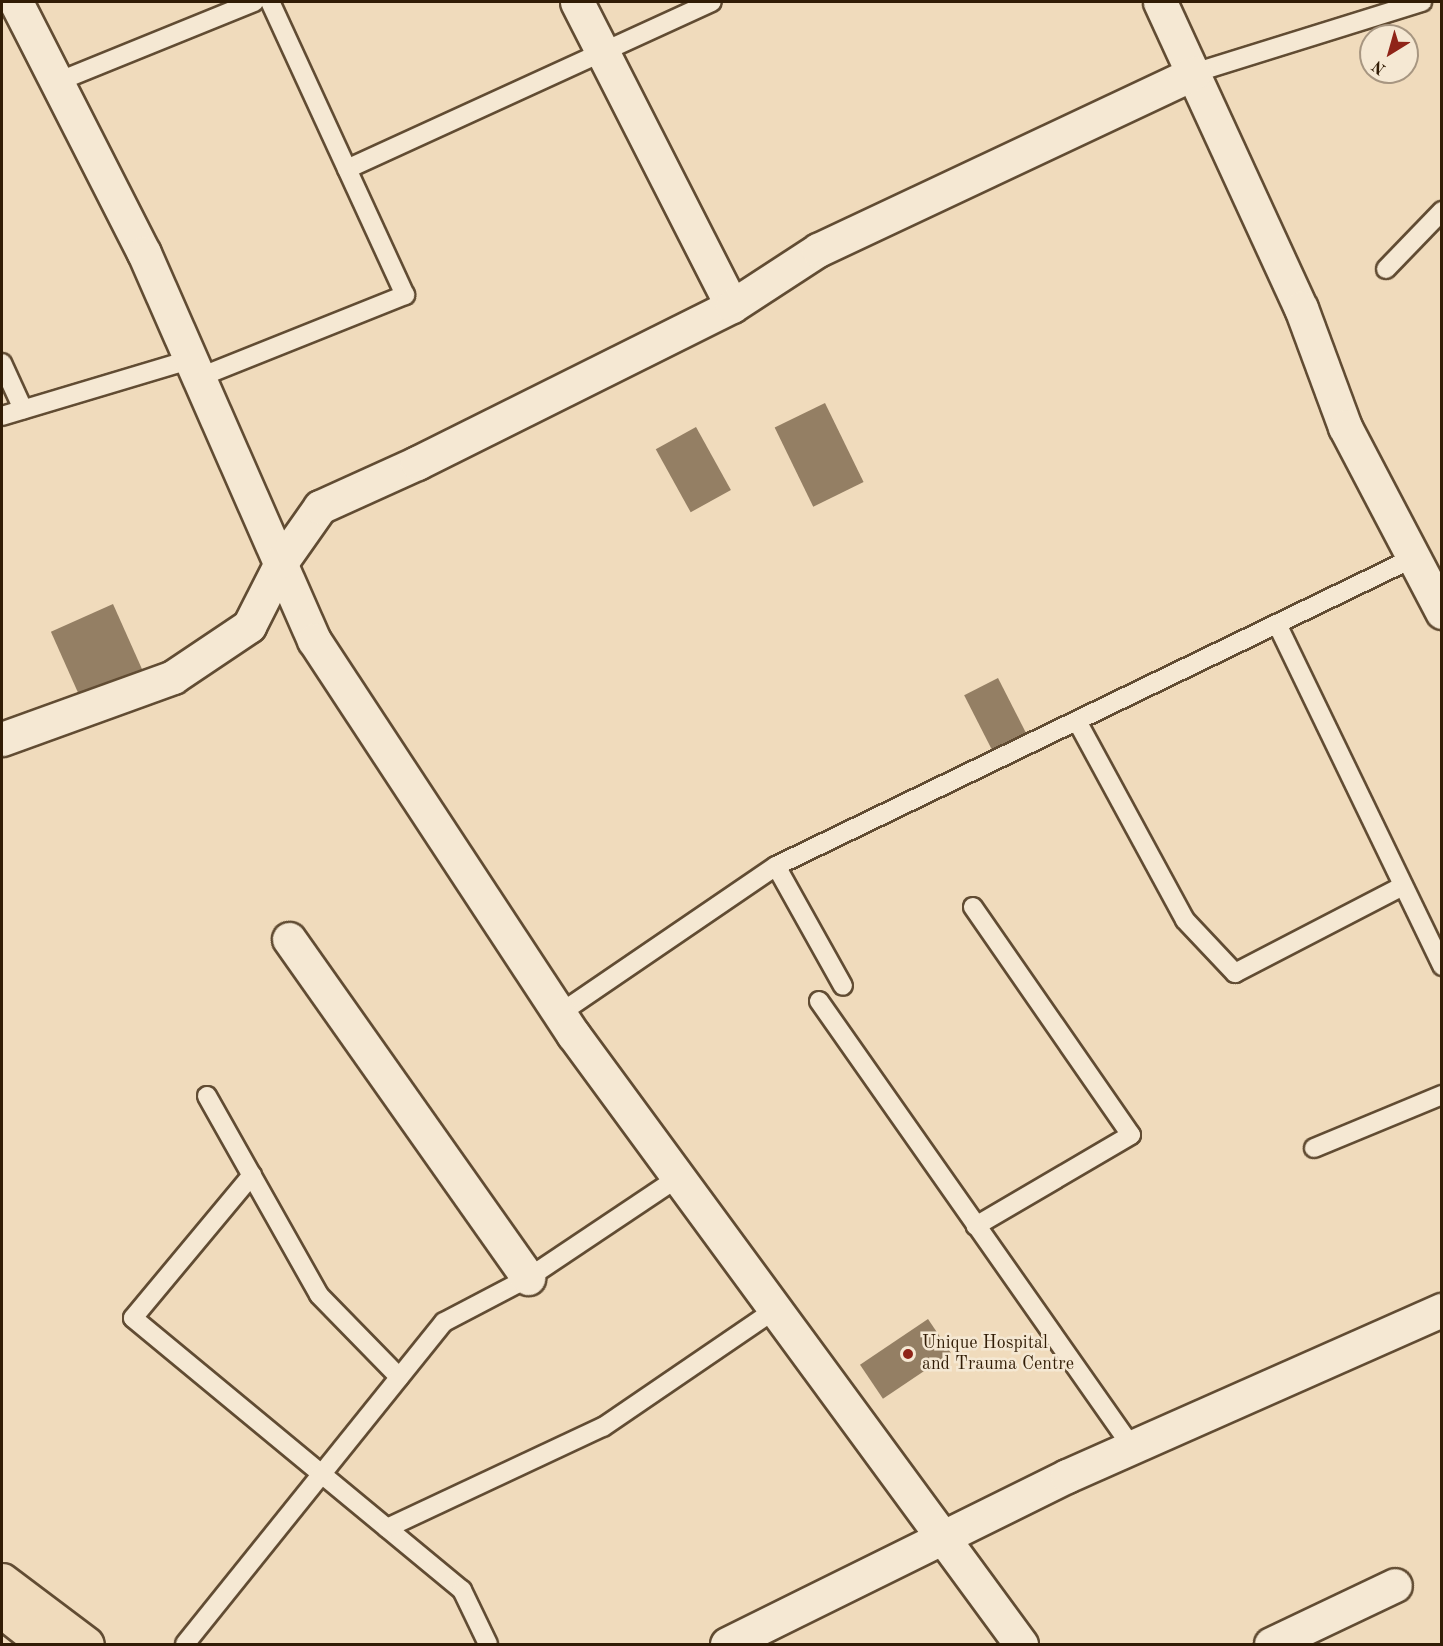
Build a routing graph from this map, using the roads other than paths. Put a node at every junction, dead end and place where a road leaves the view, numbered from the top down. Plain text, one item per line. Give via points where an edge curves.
1 (16, 2) edge
2 (254, 2) edge
3 (270, 2) edge
4 (577, 2) edge
5 (712, 2) edge
6 (1160, 2) edge
7 (1422, 2) edge
8 (602, 52) junction
9 (1194, 74) junction
10 (57, 82) junction
11 (347, 169) junction
12 (1442, 211) edge
13 (1386, 269) dead end
14 (732, 306) junction
15 (2, 363) edge
16 (196, 368) junction
17 (23, 409) junction
18 (2, 416) edge
19 (1411, 559) junction
20 (282, 561) junction
21 (1442, 612) edge
22 (1277, 624) junction
23 (1077, 720) junction
24 (2, 739) edge
25 (776, 866) junction
26 (1403, 886) junction
27 (972, 907) dead end
28 (289, 939) dead end
29 (1442, 966) edge
30 (843, 986) dead end
31 (819, 1001) dead end
32 (559, 1014) junction
33 (1442, 1095) edge
34 (207, 1096) dead end
35 (1314, 1148) dead end
36 (252, 1175) junction
37 (679, 1177) junction
38 (976, 1226) junction
39 (528, 1278) junction
40 (776, 1309) junction
41 (1442, 1310) edge
42 (399, 1377) junction
43 (1132, 1447) junction
44 (320, 1473) junction
45 (387, 1528) junction
46 (943, 1537) junction
47 (2, 1580) edge
48 (1395, 1585) dead end
49 (2, 1611) edge
50 (44, 1644) edge
51 (87, 1644) edge
52 (184, 1644) edge
53 (488, 1644) edge
54 (727, 1644) edge
55 (1021, 1644) edge
56 (1271, 1644) edge

1 - 10 street
2 - 10 lane
3 - 11 lane
4 - 8 street
5 - 8 lane
6 - 9 street
7 - 9 lane
8 - 11 lane
8 - 14 street
9 - 14 street via 818,250
9 - 19 street via 1301,308 1345,427
10 - 16 street via 144,253
11 - 16 lane via 405,295
12 - 13 lane
14 - 20 street via 320,507
15 - 17 lane
16 - 17 lane
16 - 20 street
17 - 18 lane
19 - 21 street
19 - 22 lane
20 - 24 street via 249,626 173,677
20 - 32 street via 314,640
22 - 23 lane
22 - 26 lane
23 - 25 lane
23 - 26 lane via 1185,921 1235,973
25 - 30 lane
25 - 32 lane
26 - 29 lane
27 - 38 lane via 1131,1135
28 - 39 street
31 - 38 lane
32 - 37 street
33 - 35 lane
34 - 36 lane
36 - 42 lane via 319,1295
36 - 44 lane via 133,1318
37 - 39 lane
37 - 40 street
38 - 43 lane
39 - 42 lane via 444,1322
40 - 45 lane via 603,1427
40 - 46 street
41 - 43 street
42 - 44 lane
43 - 46 street
44 - 45 lane
44 - 52 lane
45 - 53 lane via 462,1590
46 - 54 street
46 - 55 street
47 - 51 main road
48 - 56 street
49 - 50 main road

